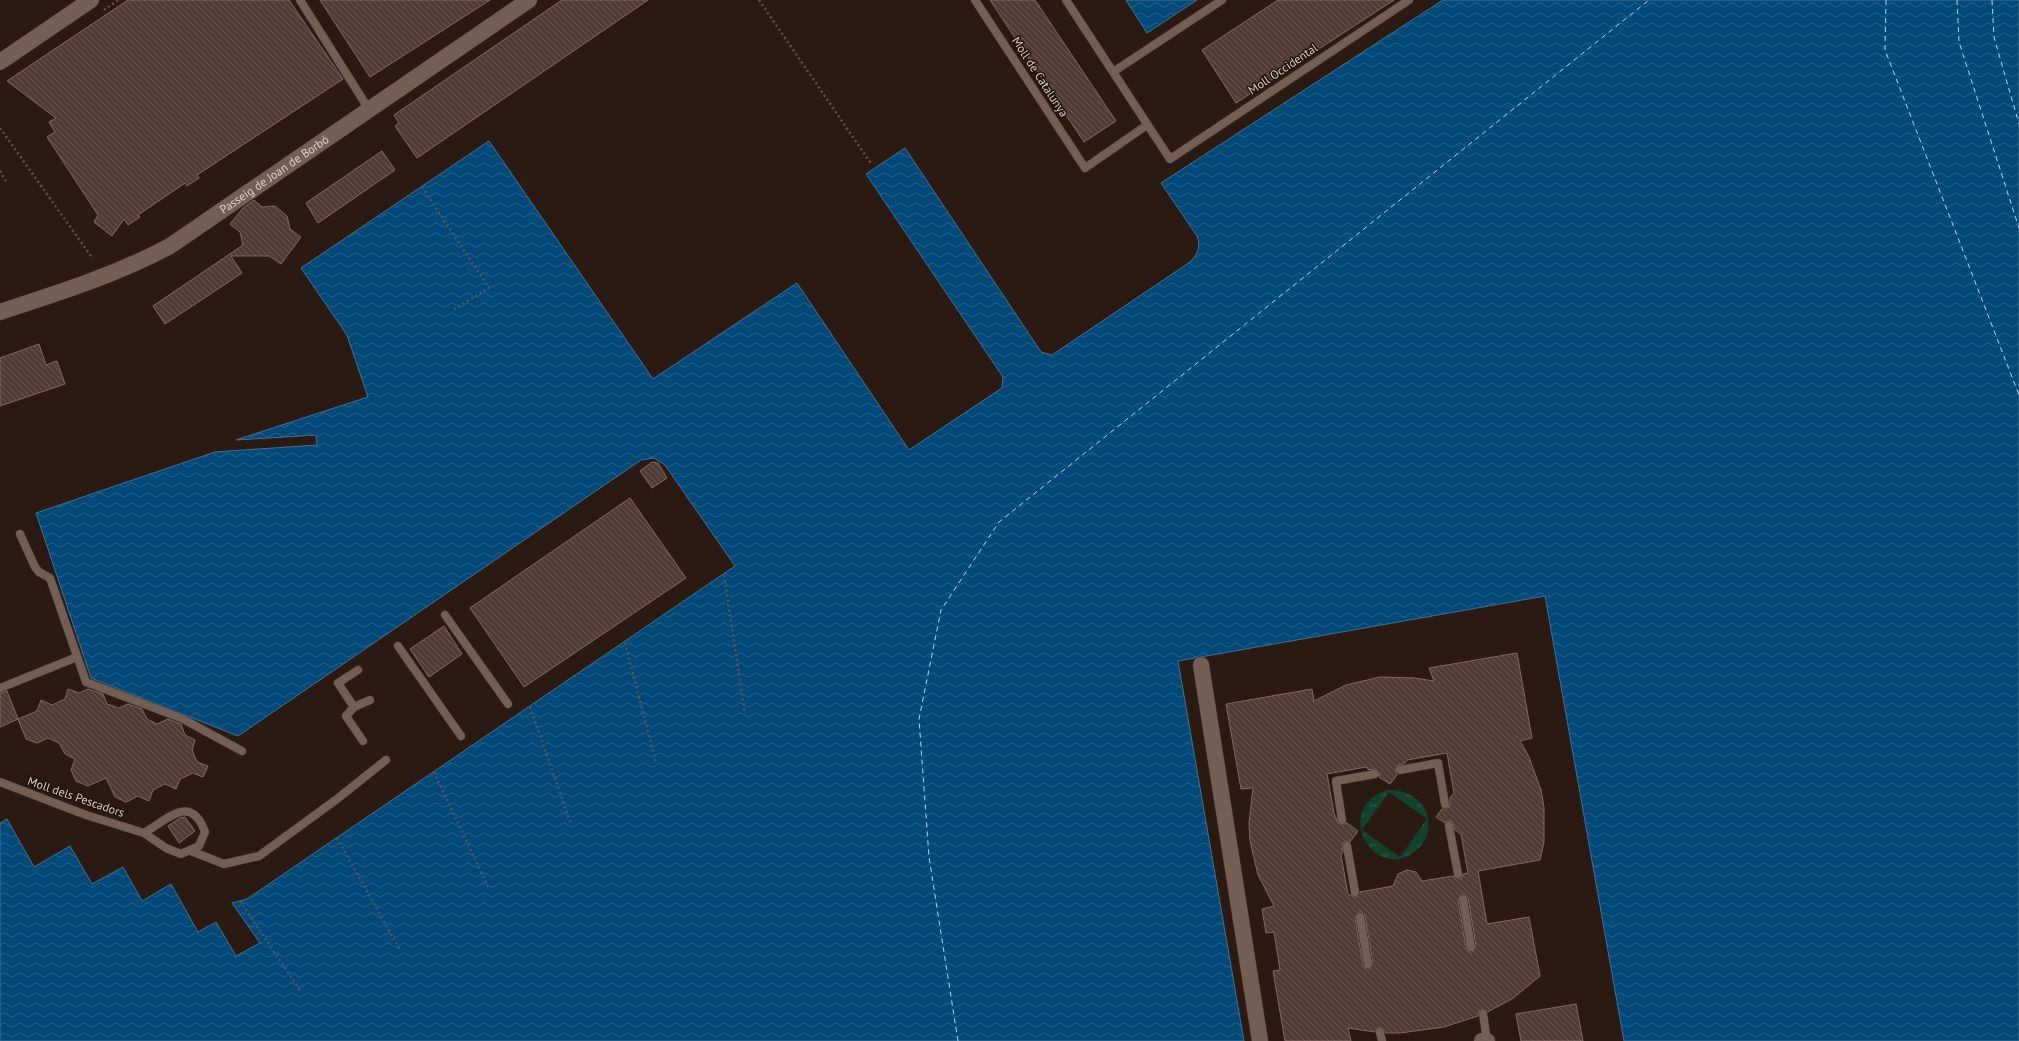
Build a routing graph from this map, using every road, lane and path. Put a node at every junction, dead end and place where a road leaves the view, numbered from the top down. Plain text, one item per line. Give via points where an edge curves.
1 (91, 0) edge
2 (300, 0) edge
3 (529, 0) edge
4 (759, 0) edge
5 (975, 0) edge
6 (1066, 0) edge
7 (1222, 0) edge
8 (1409, 0) edge
9 (0, 62) edge
10 (1113, 72) junction
11 (368, 108) junction
12 (1147, 125) junction
13 (0, 128) edge
14 (872, 165) dead end
15 (0, 172) edge
16 (6, 181) dead end
17 (422, 187) dead end
18 (93, 258) dead end
19 (454, 310) dead end
20 (0, 312) edge
21 (20, 534) dead end
22 (724, 575) dead end
23 (445, 615) dead end
24 (625, 643) dead end
25 (398, 646) dead end
26 (77, 657) junction
27 (1201, 665) dead end
28 (358, 670) dead end
29 (0, 688) edge
30 (370, 700) dead end
31 (508, 704) dead end
32 (354, 707) junction
33 (530, 707) dead end
34 (745, 714) dead end
35 (461, 736) dead end
36 (363, 740) dead end
37 (242, 751) dead end
38 (386, 760) dead end
39 (656, 763) dead end
40 (1400, 770) dead end
41 (434, 772) dead end
42 (1375, 774) dead end
43 (0, 782) edge
44 (1445, 804) dead end
45 (1342, 820) dead end
46 (571, 824) dead end
47 (1449, 826) dead end
48 (144, 833) junction
49 (337, 838) dead end
50 (1347, 846) dead end
51 (191, 851) junction
52 (1458, 874) dead end
53 (489, 889) dead end
54 (1355, 892) dead end
55 (1463, 899) dead end
56 (240, 901) dead end
57 (1360, 917) dead end
58 (1471, 947) dead end
59 (400, 950) dead end
60 (1368, 964) dead end
61 (301, 992) dead end
62 (1483, 1014) dead end
63 (1380, 1032) dead end
64 (1260, 1041) edge
65 (1382, 1041) edge
66 (1485, 1041) edge

1 - 9 street
2 - 11 lane
3 - 11 street, Passeig de Joan de Borbó
4 - 14 path
5 - 12 lane, Moll de Catalunya via 1085,168
6 - 10 lane
7 - 10 lane
8 - 12 lane, Moll Occidental via 1170,159
10 - 12 lane
11 - 20 street, Passeig de Joan de Borbó via 170,246 94,281
13 - 18 path
15 - 16 path
17 - 19 path via 489,288
21 - 26 lane via 35,567 50,578
22 - 34 path
23 - 31 lane
24 - 39 path
25 - 35 lane
26 - 29 lane
26 - 37 lane via 86,682 181,718
27 - 64 street
28 - 32 lane via 338,683
30 - 32 lane
32 - 36 lane via 346,716
33 - 46 path
38 - 51 lane, Moll dels Pescadors via 259,856 224,864
40 - 44 lane via 1438,763
41 - 53 path
42 - 45 lane via 1336,781
43 - 48 lane, Moll dels Pescadors via 86,815
47 - 52 lane
48 - 51 lane, Moll dels Pescadors via 166,848 181,854
48 - 51 lane via 180,811 187,810 200,819 205,832 201,844
49 - 59 path
50 - 54 lane
55 - 58 lane
56 - 61 path
57 - 60 lane
62 - 66 lane
63 - 65 lane

